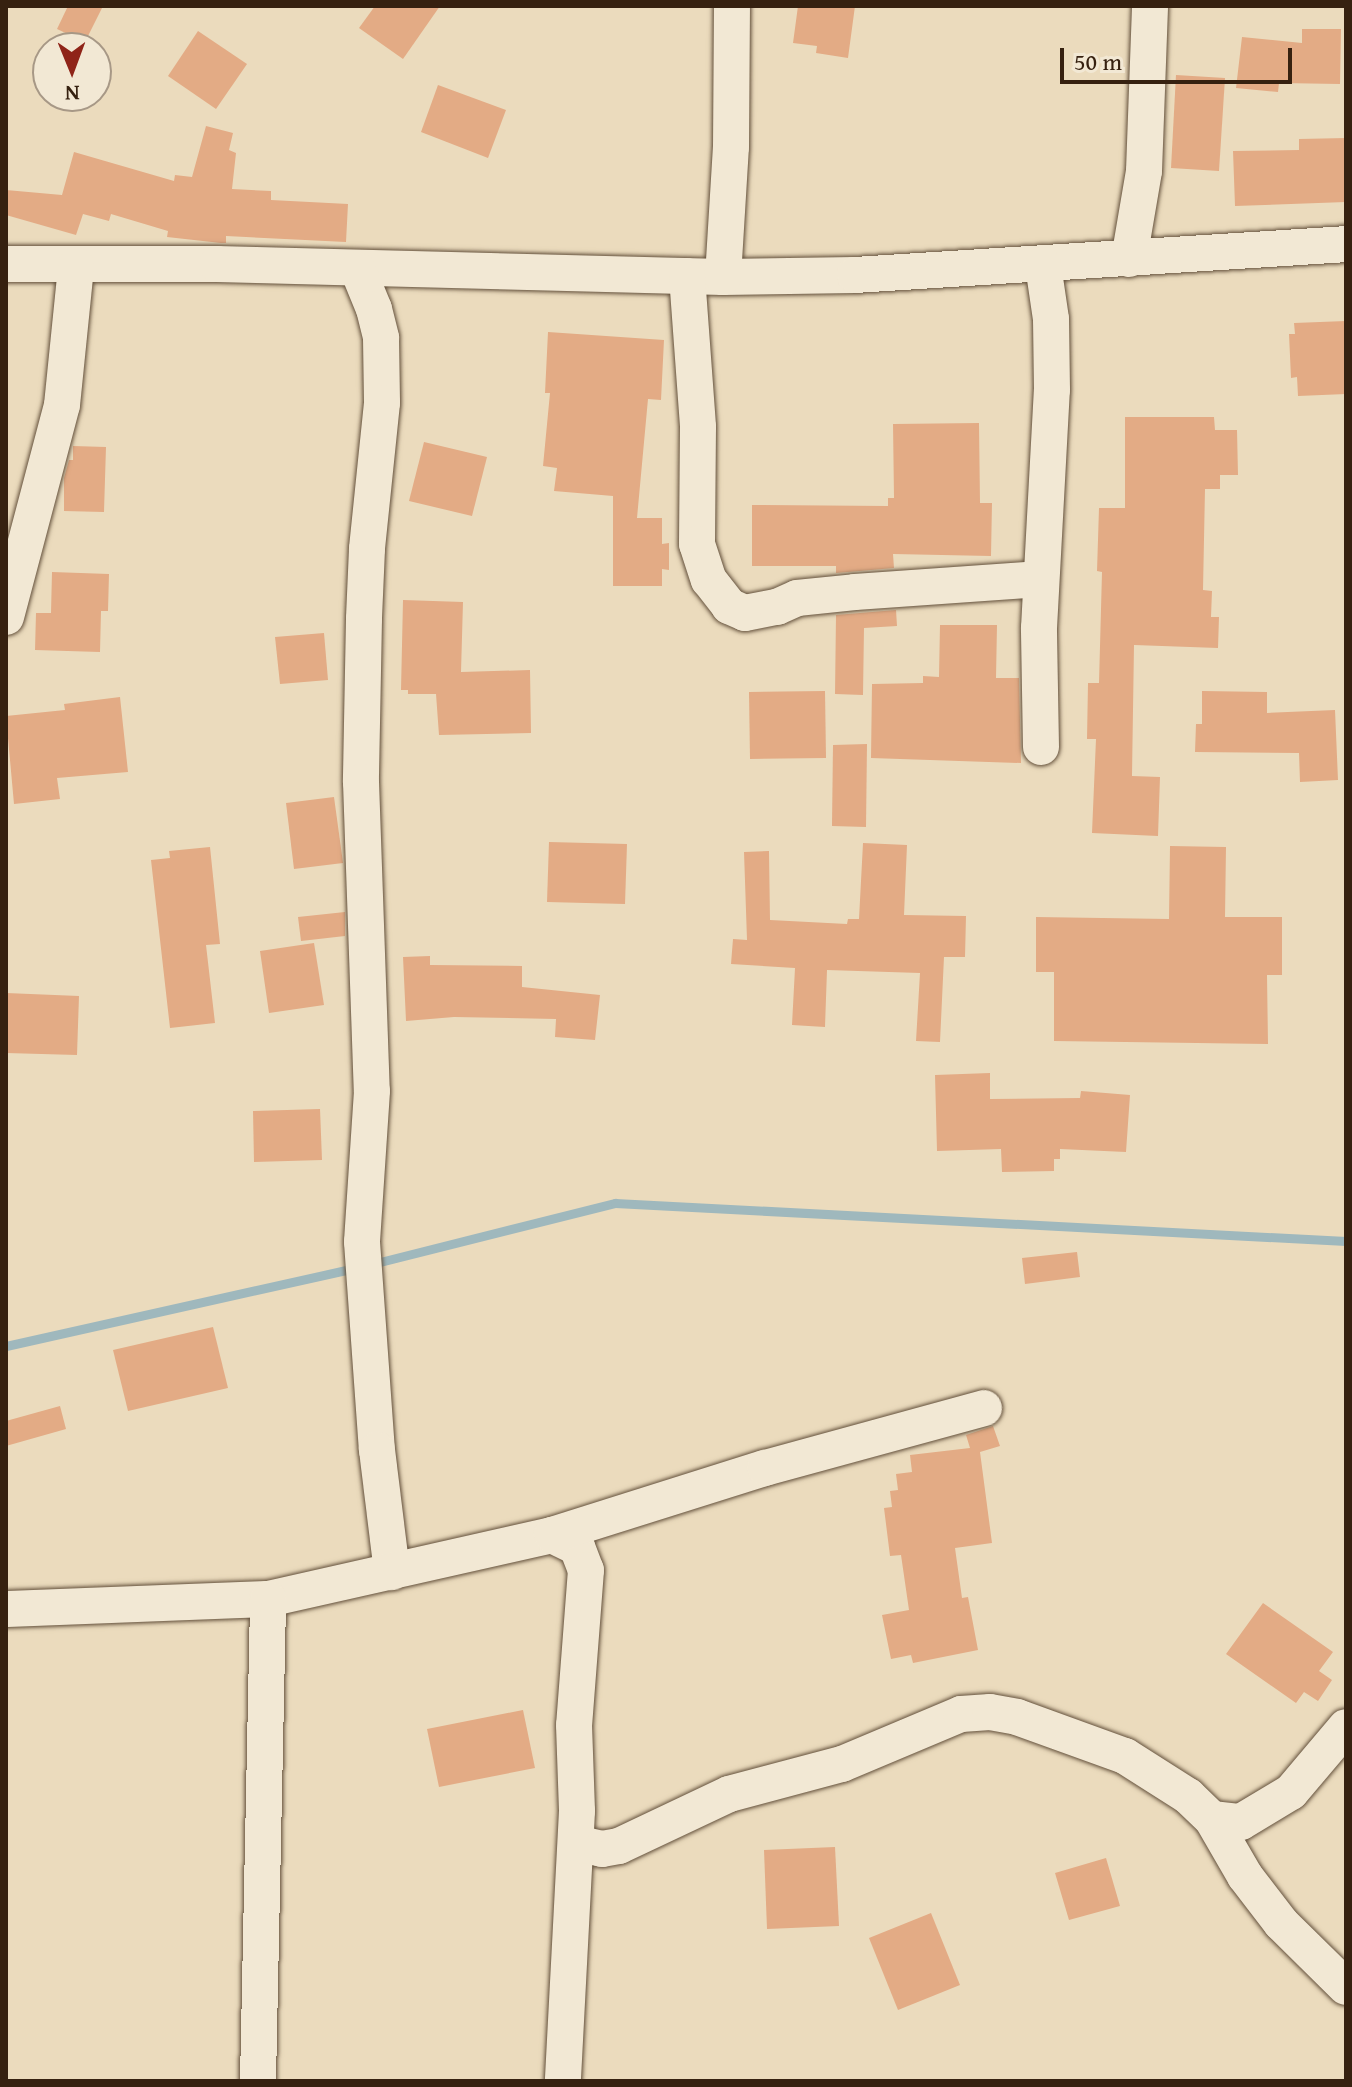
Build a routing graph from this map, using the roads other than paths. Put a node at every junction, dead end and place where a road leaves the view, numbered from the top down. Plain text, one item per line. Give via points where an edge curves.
1 (732, 6) edge
2 (1150, 6) edge
3 (1346, 244) edge
4 (1129, 259) junction
5 (6, 264) edge
6 (1043, 265) junction
7 (76, 266) junction
8 (358, 270) junction
9 (687, 276) junction
10 (723, 277) junction
11 (1041, 579) junction
12 (6, 617) edge
13 (1041, 747) dead end
14 (984, 1408) dead end
15 (552, 1535) junction
16 (392, 1572) junction
17 (268, 1599) junction
18 (6, 1609) edge
19 (1346, 1727) edge
20 (1212, 1819) junction
21 (576, 1843) junction
22 (1346, 1987) edge
23 (258, 2081) edge
24 (563, 2081) edge

1 - 10 street
2 - 4 street via 1144,171
3 - 4 street
4 - 6 street
5 - 7 street
6 - 10 street
6 - 11 street via 1051,319 1052,390
7 - 8 street
7 - 12 street via 62,405
8 - 9 street
8 - 16 street via 381,338 382,403 364,619 361,782 372,1091 362,1242
9 - 10 street
9 - 11 street via 698,427 697,544 709,580 729,606 745,613 812,597
11 - 13 street
14 - 15 street via 765,1468
15 - 16 street
15 - 21 street via 577,1547 586,1570 574,1725
16 - 17 street
17 - 18 street
17 - 23 street
19 - 20 street via 1291,1792 1241,1822
20 - 21 street via 1188,1796 1125,1756 990,1712 961,1714 842,1764 729,1794 619,1846 602,1849
20 - 22 street via 1245,1876 1281,1923
21 - 24 street

